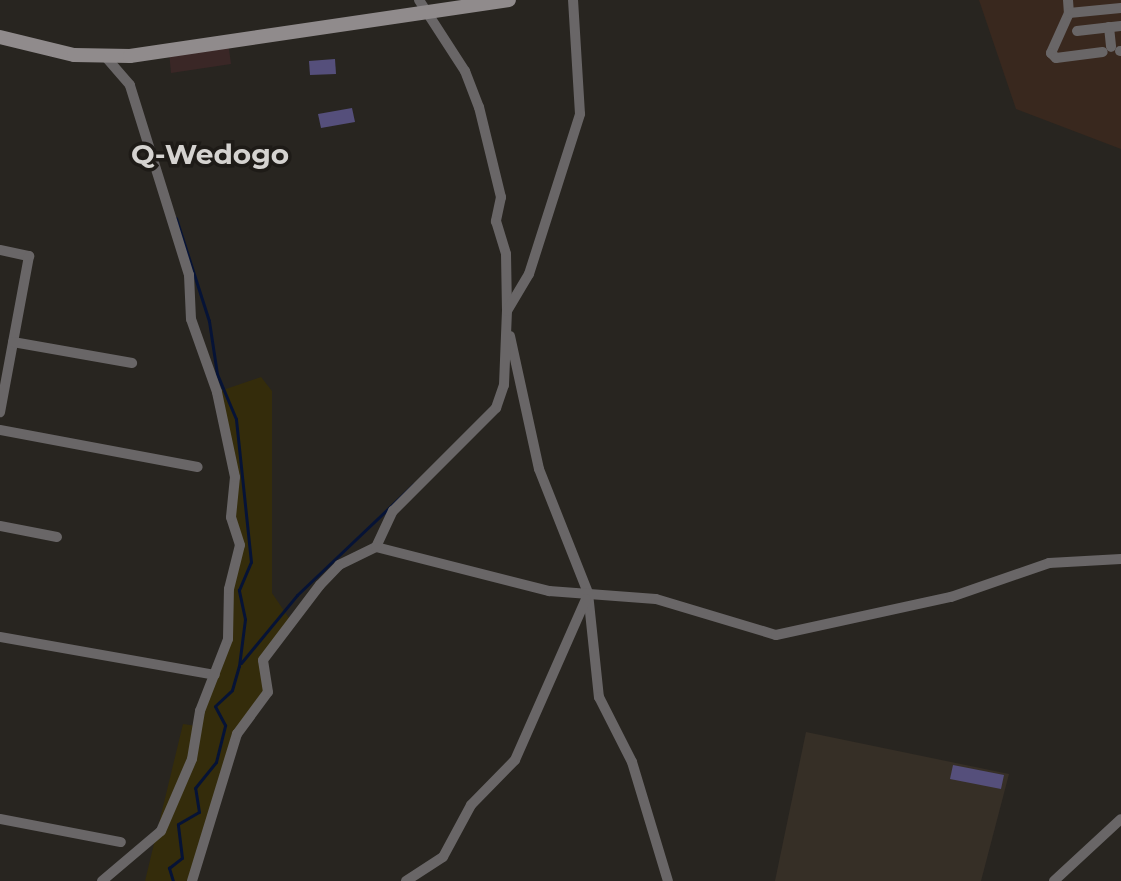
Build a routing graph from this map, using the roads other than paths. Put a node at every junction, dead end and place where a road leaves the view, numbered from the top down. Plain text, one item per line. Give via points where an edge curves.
1 (419, 0) edge
2 (469, 0) edge
3 (509, 0) edge
4 (573, 0) edge
5 (1068, 0) edge
6 (1121, 8) edge
7 (453, 13) junction
8 (1069, 13) junction
9 (428, 16) junction
10 (1121, 26) edge
11 (1109, 27) junction
12 (1077, 31) dead end
13 (0, 37) edge
14 (1114, 51) edge
15 (105, 56) junction
16 (0, 250) edge
17 (507, 311) junction
18 (13, 342) junction
19 (132, 363) dead end
20 (0, 412) edge
21 (0, 430) edge
22 (198, 467) dead end
23 (0, 526) edge
24 (57, 537) dead end
25 (376, 547) junction
26 (1121, 559) edge
27 (588, 593) junction
28 (0, 637) edge
29 (215, 675) junction
30 (0, 819) edge
31 (1121, 819) edge
32 (121, 842) dead end
33 (102, 881) edge
34 (192, 881) edge
35 (406, 881) edge
36 (668, 881) edge
37 (1054, 881) edge

1 - 9 street
2 - 7 street
3 - 7 street
4 - 17 street via 580,114 529,274
5 - 8 street
6 - 8 street
7 - 9 street
8 - 14 street via 1051,53 1056,58
9 - 15 street
9 - 17 street via 465,71 479,107 501,197 496,221 506,254
10 - 11 street
11 - 12 street
11 - 14 street
13 - 15 street
15 - 29 street via 130,85 150,147 189,275 191,319 217,392 235,477 231,517 239,556 229,589 228,639
16 - 18 street via 29,256
17 - 25 street via 504,385 496,408 393,511
17 - 27 street via 539,469
18 - 19 street
18 - 20 street
21 - 22 street
23 - 24 street
25 - 27 street via 494,580
25 - 34 street via 339,565 263,660 268,692 237,734
26 - 27 street via 1049,563 951,597 789,635 707,618 656,599
27 - 35 street via 515,760 471,805 443,857
27 - 36 street via 599,697 632,762
28 - 29 street
29 - 33 street via 192,759 161,831
30 - 32 street
31 - 37 street

